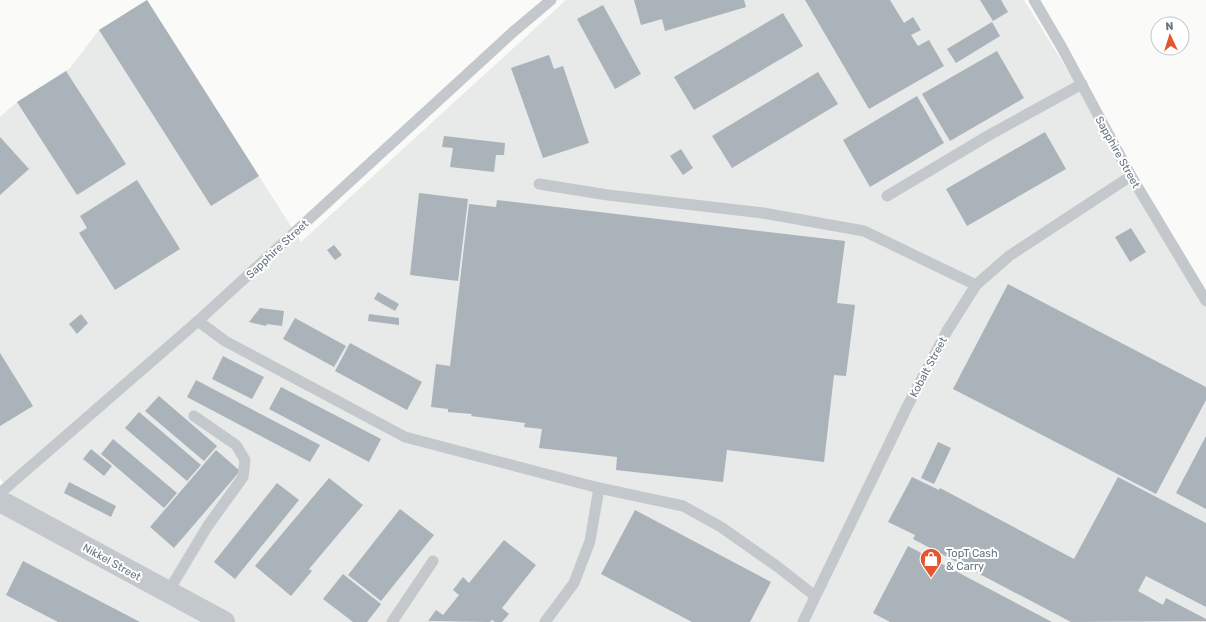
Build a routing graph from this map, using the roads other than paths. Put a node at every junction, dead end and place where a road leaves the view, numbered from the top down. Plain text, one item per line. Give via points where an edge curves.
1 (551, 0) edge
2 (1034, 0) edge
3 (1082, 84) junction
4 (1130, 176) junction
5 (539, 184) dead end
6 (887, 196) dead end
7 (976, 285) junction
8 (1206, 301) edge
9 (198, 321) junction
10 (194, 416) dead end
11 (599, 488) junction
12 (0, 493) edge
13 (0, 501) edge
14 (433, 562) dead end
15 (168, 592) junction
16 (815, 596) junction
17 (224, 622) edge
18 (392, 622) edge
19 (545, 622) edge
20 (802, 622) edge

1 - 9 lane, Sapphire Street
2 - 3 lane, Sapphire Street
3 - 4 lane, Sapphire Street
3 - 6 lane
4 - 7 lane, Kobalt Street via 1009,256
4 - 8 lane, Sapphire Street
5 - 7 lane via 608,195 763,213 864,231
7 - 16 lane, Kobalt Street via 947,331 908,405
9 - 11 lane via 225,341 405,437
9 - 12 lane, Sapphire Street
10 - 15 lane via 236,446 245,460 243,477 208,527
11 - 16 lane via 683,506 721,527
11 - 19 lane via 590,541 574,583
13 - 15 street, Nikkel Street
14 - 18 lane
15 - 17 street, Nikkel Street
16 - 20 lane, Kobalt Street

